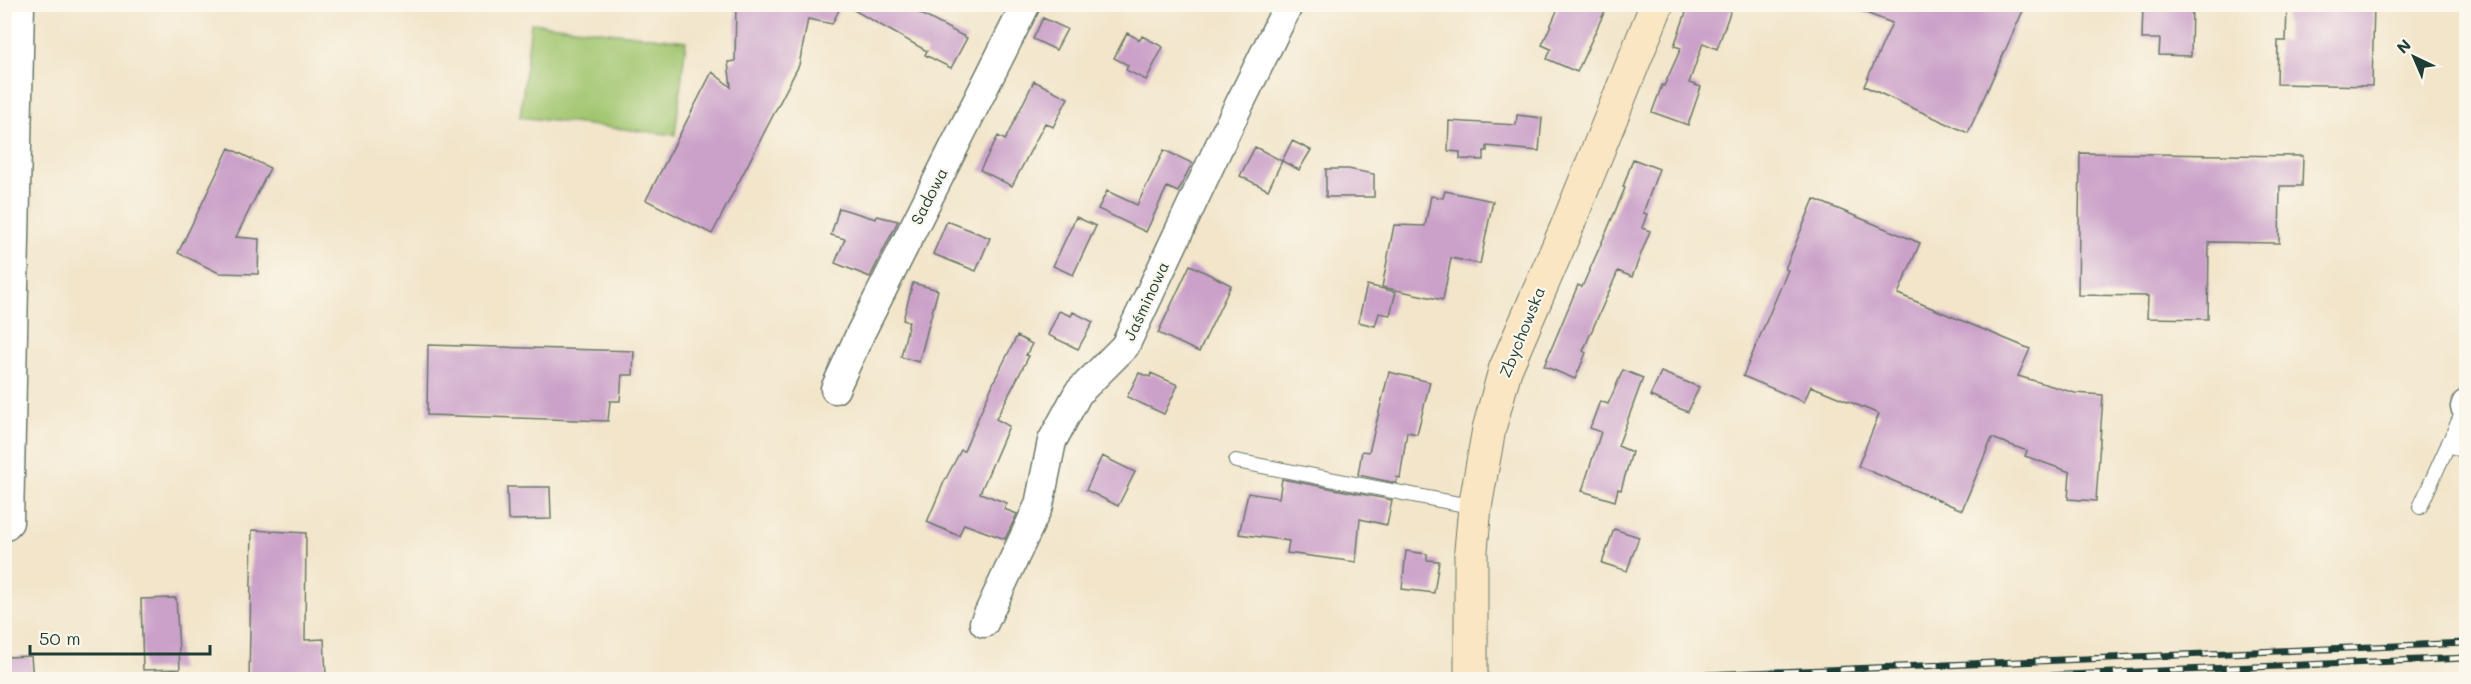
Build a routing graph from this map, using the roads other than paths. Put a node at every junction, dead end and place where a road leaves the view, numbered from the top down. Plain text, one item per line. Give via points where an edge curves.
1 (1026, 4) edge
2 (1289, 4) edge
3 (1657, 4) edge
4 (15, 8) edge
5 (8, 302) edge
6 (835, 389) dead end
7 (2466, 406) edge
8 (2448, 444) junction
9 (2466, 452) edge
10 (1236, 461) dead end
11 (1475, 507) junction
12 (2420, 507) dead end
13 (4, 526) edge
14 (984, 623) dead end
15 (1472, 680) edge

1 - 6 street, Sadowa
2 - 14 street, Jaśminowa via 1125,346 1078,393 1052,441 1039,505
3 - 11 street, Zbychowska via 1505,370 1489,429
4 - 5 street
5 - 13 street via 9,522
7 - 8 lane
8 - 9 lane
8 - 12 lane
10 - 11 lane
11 - 15 street, Zbychowska via 1471,550

